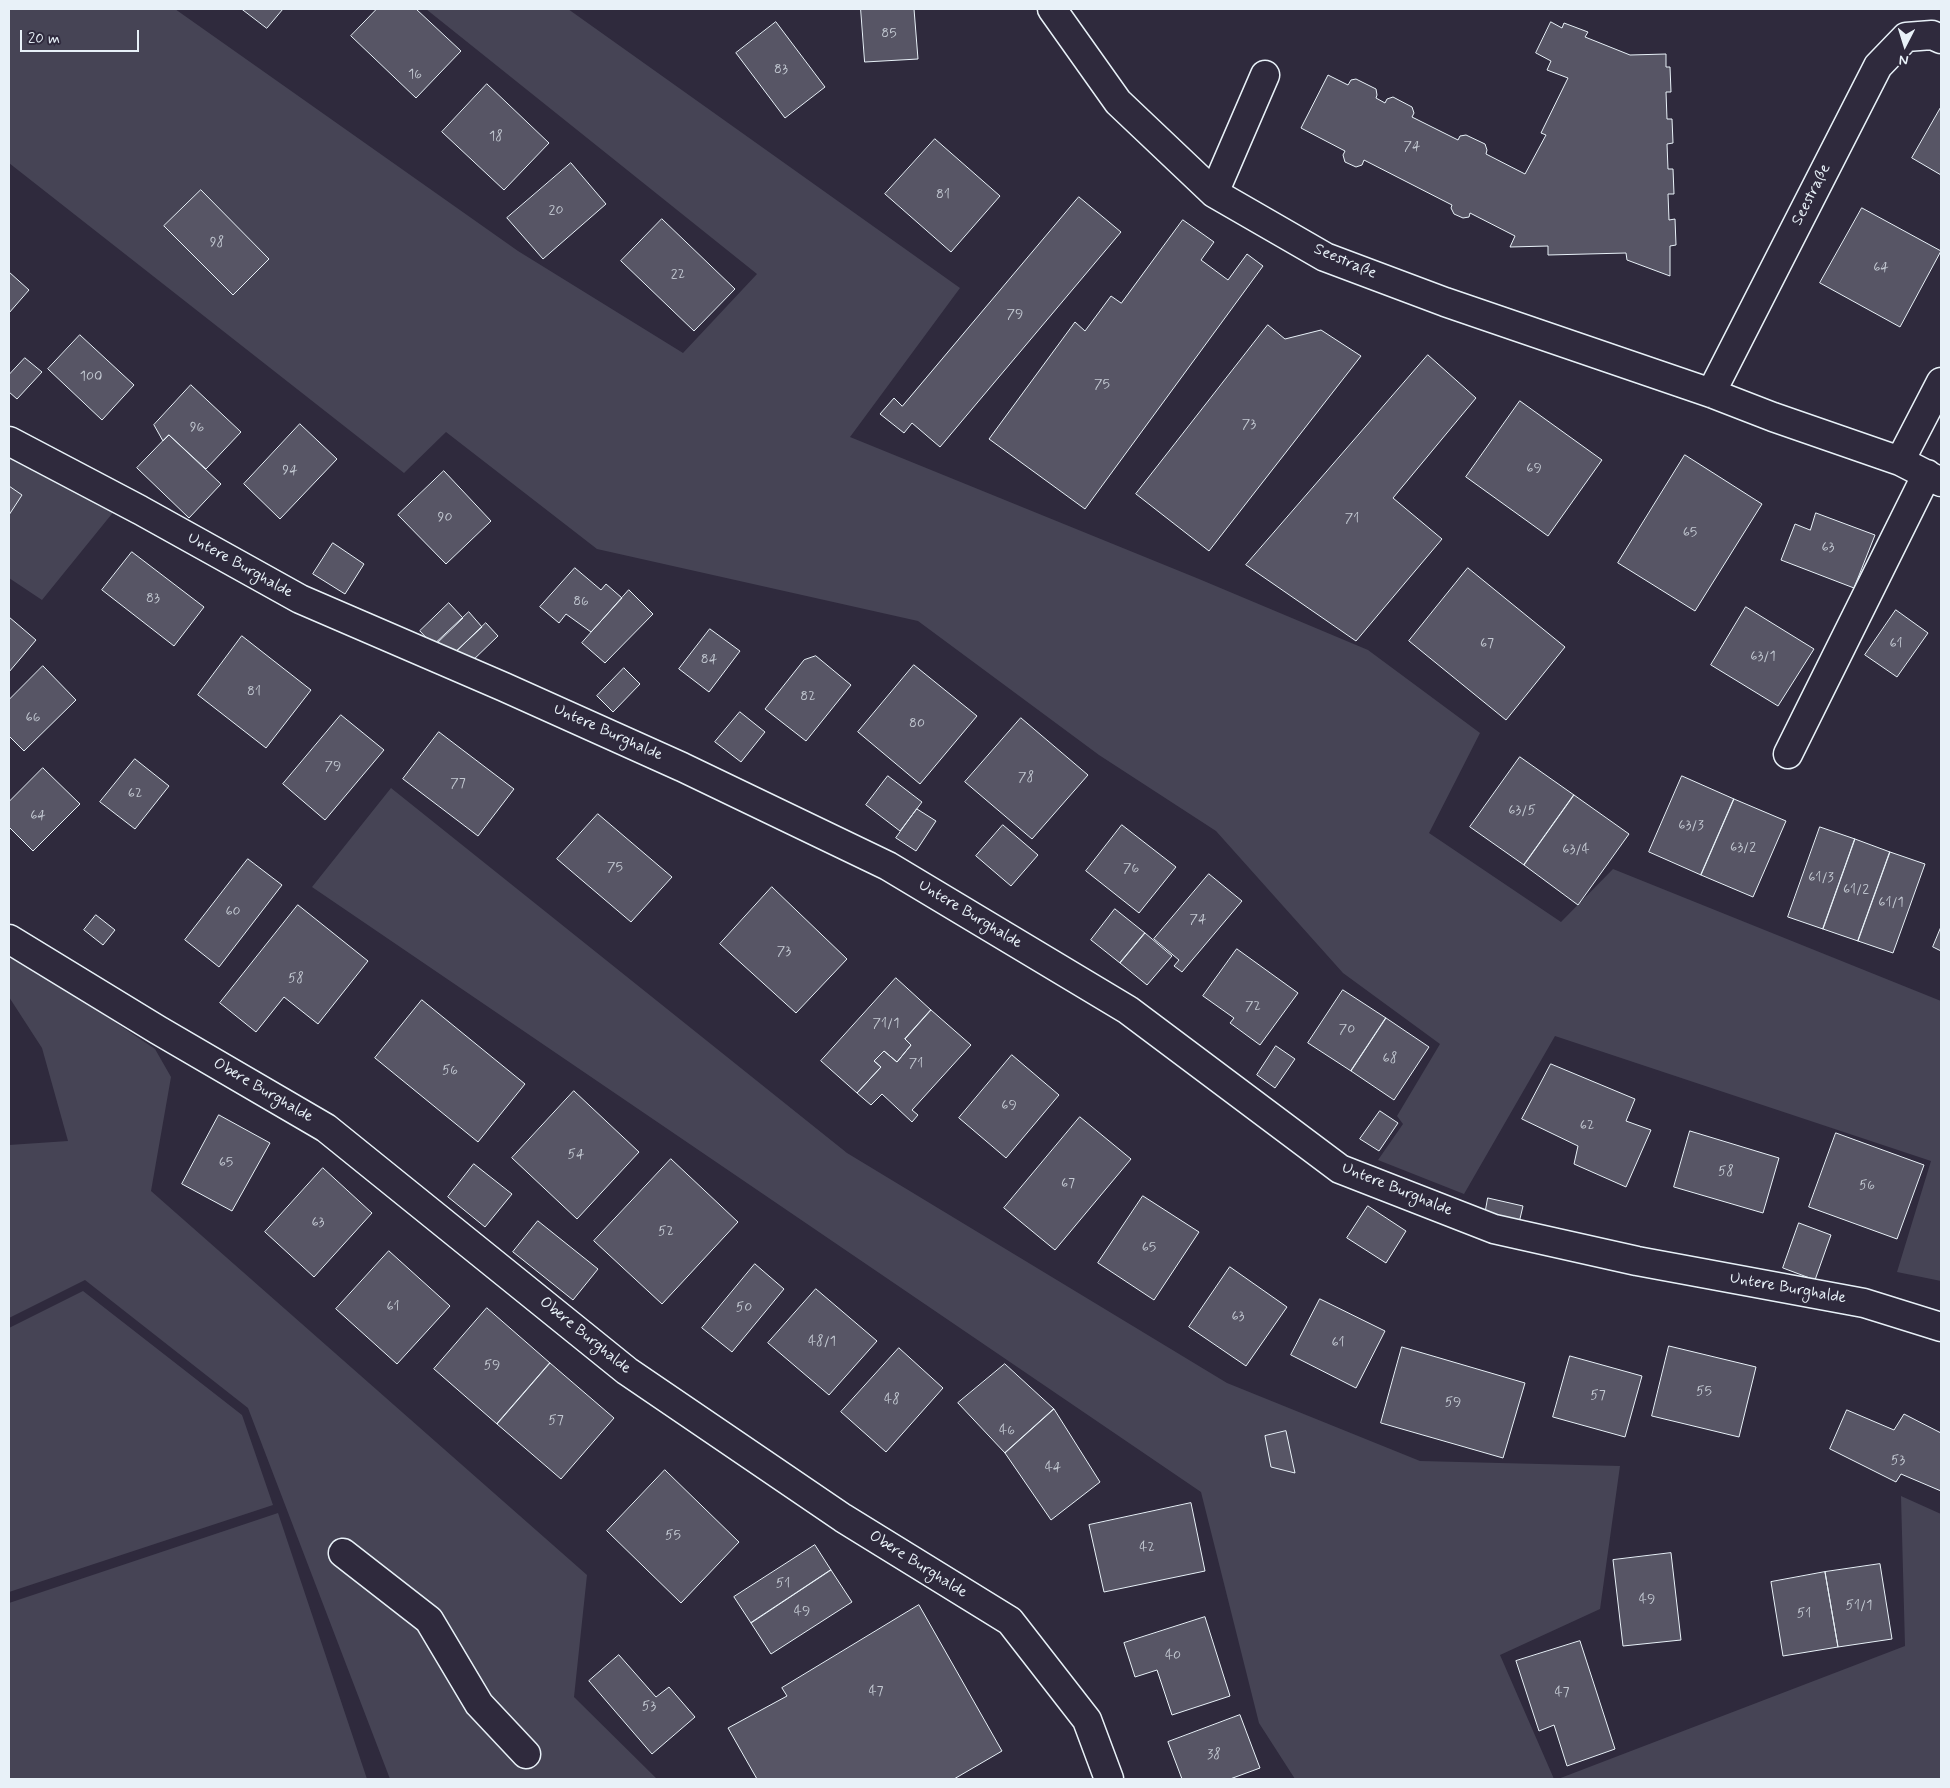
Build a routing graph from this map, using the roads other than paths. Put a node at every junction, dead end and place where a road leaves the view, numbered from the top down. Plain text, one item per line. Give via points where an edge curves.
1 (1055, 10) edge
2 (1941, 39) edge
3 (1265, 74) dead end
4 (1214, 193) junction
5 (1941, 382) edge
6 (1711, 393) junction
7 (9, 441) edge
8 (1900, 461) junction
9 (1934, 478) edge
10 (1788, 754) dead end
11 (9, 939) edge
12 (1941, 1327) edge
13 (343, 1553) dead end
14 (526, 1754) dead end
15 (1109, 1779) edge

1 - 4 street, Seestraße via 1118,102
2 - 6 street, Seestraße via 1932,35 1906,37 1878,66
3 - 4 street
4 - 6 street, Seestraße via 1325,257 1445,302
5 - 8 street
6 - 8 street, Seestraße
7 - 12 street, Untere Burghalde via 300,599 504,686 888,866 1128,1010 1340,1169 1494,1229 1637,1262 1864,1303
8 - 9 street, Seestraße
9 - 10 street
11 - 15 street, Obere Burghalde via 326,1128 627,1370 843,1518 1010,1621 1087,1720
13 - 14 street via 429,1620 479,1704

